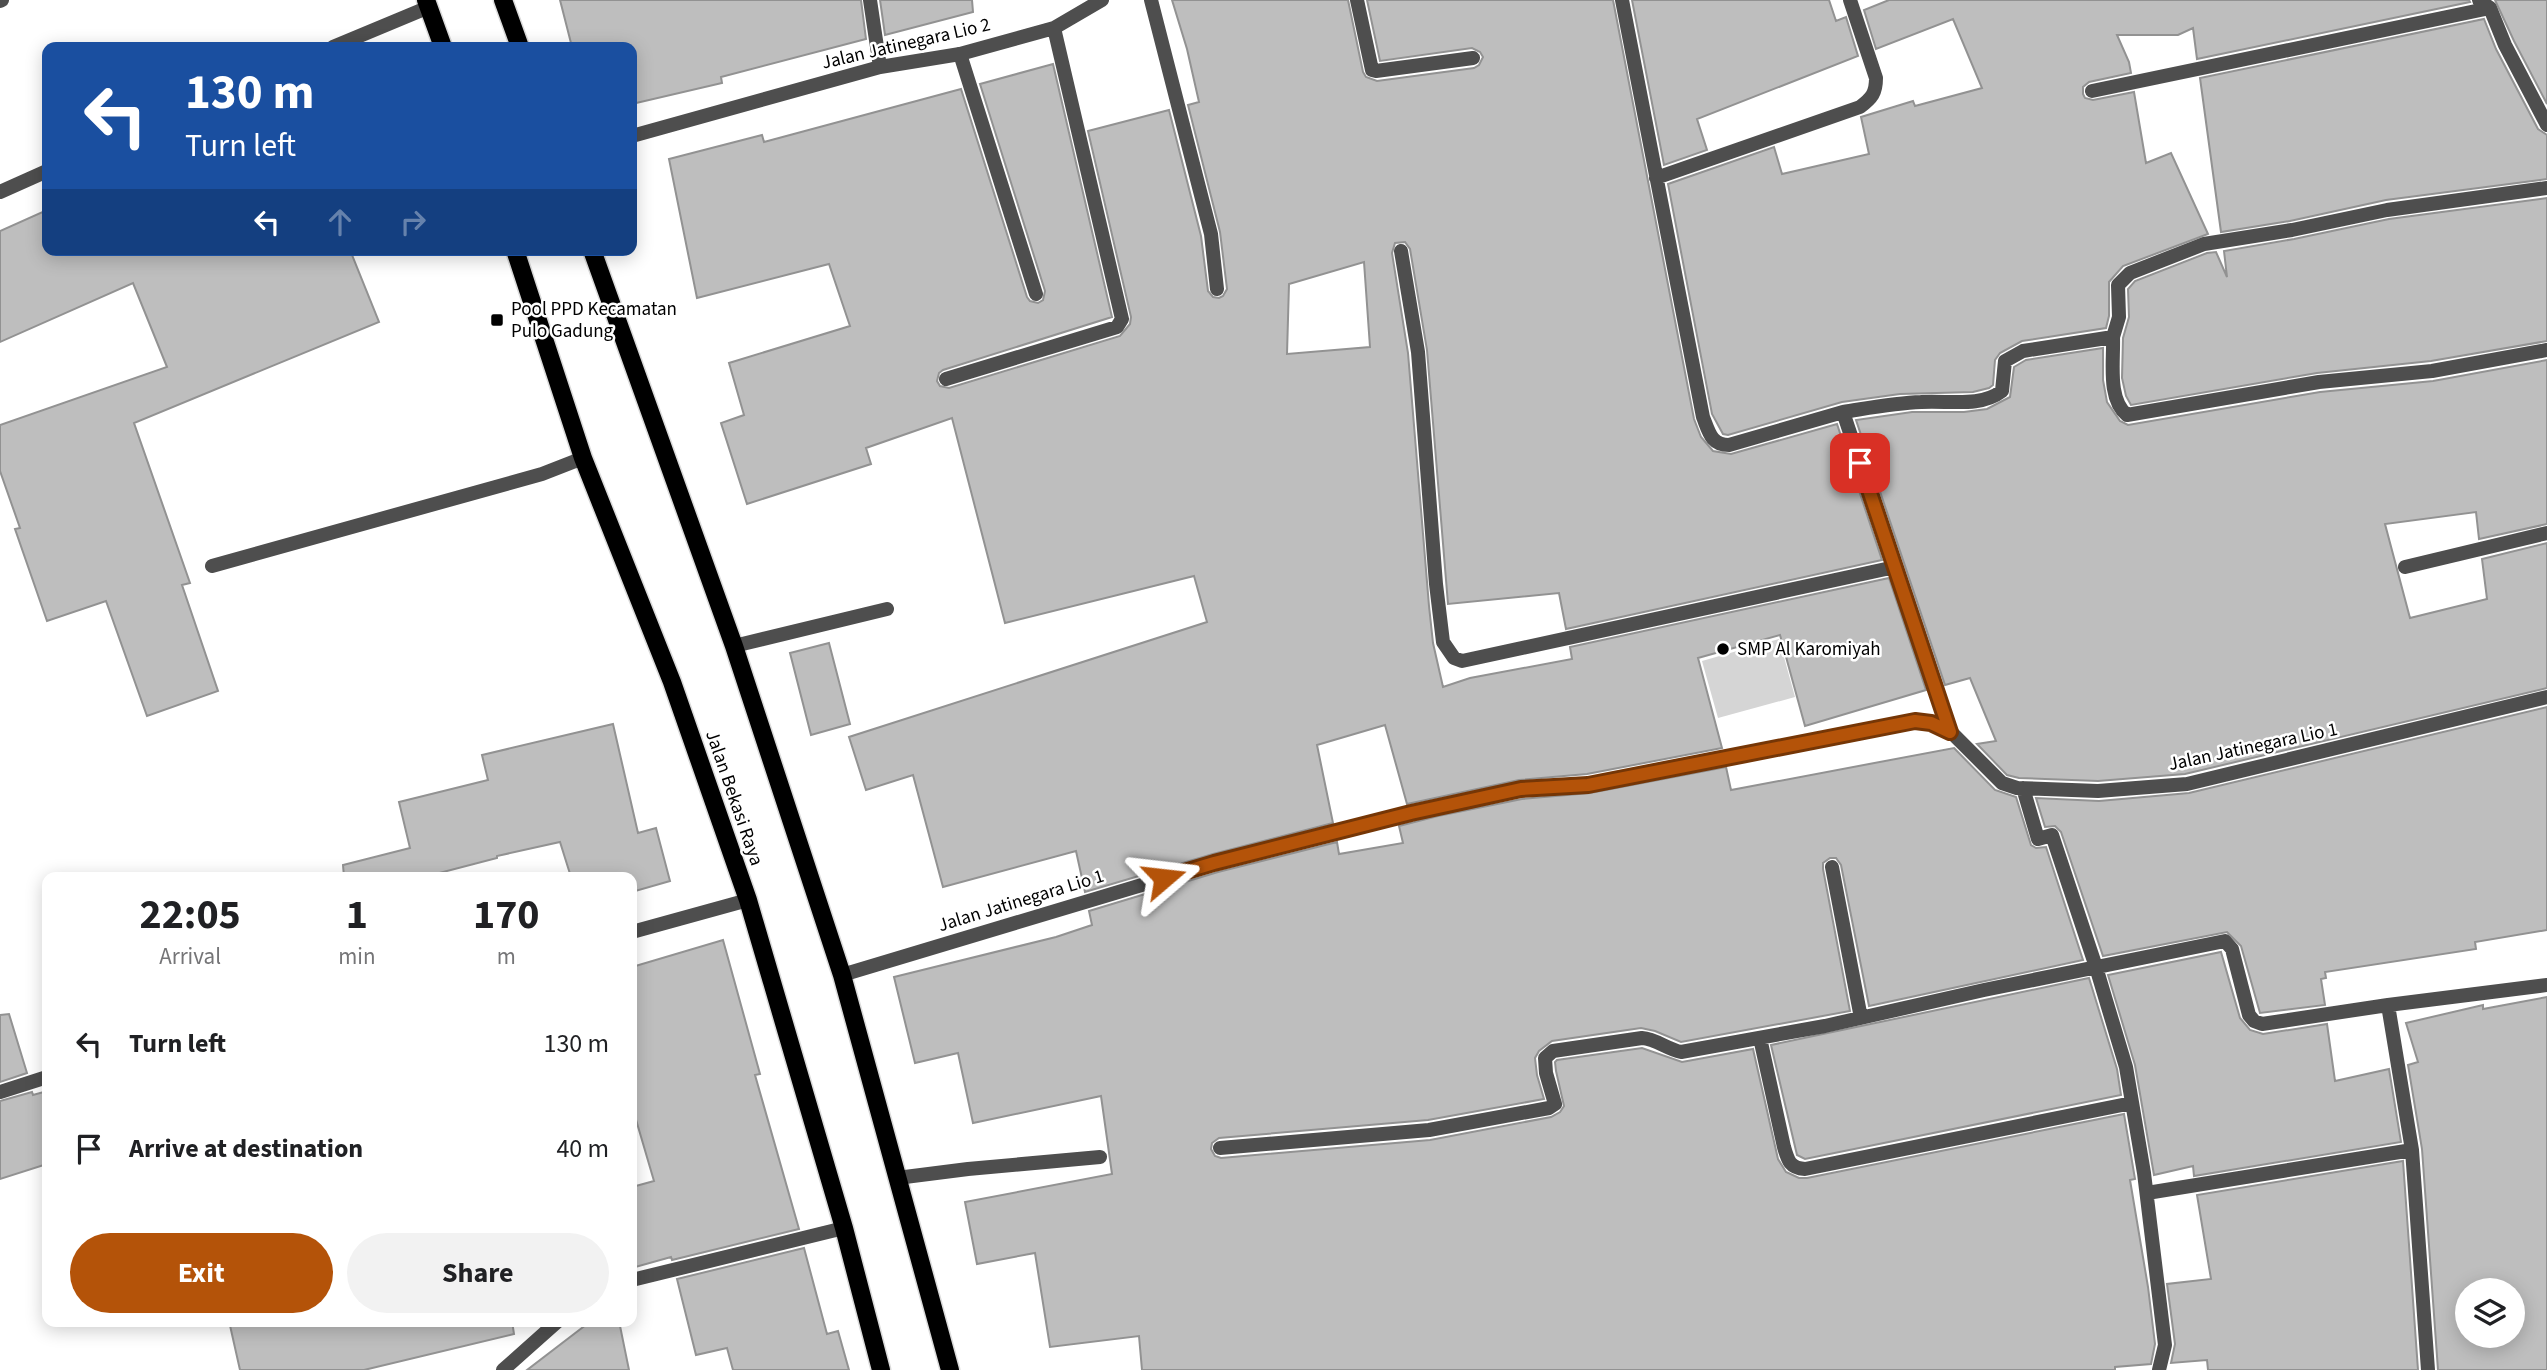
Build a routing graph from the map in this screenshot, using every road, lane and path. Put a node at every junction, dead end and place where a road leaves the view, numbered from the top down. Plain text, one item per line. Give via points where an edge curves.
1 (503, 0) edge
2 (870, 0) edge
3 (1102, 0) edge
4 (1151, 0) edge
5 (1357, 0) edge
6 (1622, 0) edge
7 (1850, 0) edge
8 (428, 4) edge
9 (2484, 4) edge
10 (1054, 28) junction
11 (344, 42) edge
12 (441, 42) edge
13 (518, 42) edge
14 (960, 54) junction
15 (1473, 58) dead end
16 (880, 67) junction
17 (2092, 91) dead end
18 (2547, 125) edge
19 (637, 135) edge
20 (42, 173) edge
21 (1656, 178) junction
22 (2547, 188) edge
23 (0, 192) edge
24 (1401, 251) dead end
25 (517, 256) edge
26 (594, 256) edge
27 (1217, 289) dead end
28 (1036, 294) dead end
29 (2113, 337) junction
30 (2547, 350) edge
31 (946, 379) dead end
32 (1843, 412) junction
33 (583, 458) junction
34 (2547, 533) edge
35 (212, 566) dead end
36 (1895, 567) junction
37 (2405, 567) dead end
38 (887, 609) dead end
39 (734, 646) junction
40 (2547, 697) edge
41 (1950, 732) junction
42 (2023, 788) junction
43 (1832, 867) dead end
44 (747, 900) junction
45 (637, 931) edge
46 (2096, 967) junction
47 (842, 975) junction
48 (2547, 985) edge
49 (2388, 1005) junction
50 (1861, 1018) junction
51 (1760, 1038) junction
52 (42, 1078) edge
53 (0, 1091) edge
54 (2132, 1103) junction
55 (1220, 1148) dead end
56 (2412, 1150) junction
57 (1100, 1157) dead end
58 (897, 1178) junction
59 (2147, 1193) junction
60 (844, 1228) junction
61 (637, 1279) edge
62 (551, 1327) edge
63 (503, 1370) edge
64 (881, 1370) edge
65 (950, 1370) edge
66 (2159, 1370) edge
67 (2428, 1370) edge

1 - 13 main road
2 - 16 street
3 - 10 street, Jalan Jatinegara Lio 2
4 - 27 street via 1211,234
5 - 15 street via 1372,70
6 - 21 street
7 - 21 street via 1876,78 1876,91 1870,99 1860,107
8 - 11 street
8 - 12 main road
9 - 17 street
9 - 18 street
10 - 14 street, Jalan Jatinegara Lio 2
10 - 31 street via 1122,318 1117,327
14 - 16 street, Jalan Jatinegara Lio 2
14 - 28 street
16 - 19 street, Jalan Jatinegara Lio 2
20 - 23 street
21 - 32 street via 1703,417 1712,439 1729,445
22 - 29 street via 2387,209 2204,244 2130,274 2118,285 2119,317
24 - 36 street via 1418,352 1443,642 1454,658 1462,661
25 - 33 main road, Jalan Bekasi Raya
26 - 39 main road
29 - 30 street via 2115,399 2127,415
29 - 32 street via 2023,351 2005,361 2002,391 1993,398 1923,401
32 - 36 street
33 - 35 street via 542,474
33 - 44 main road, Jalan Bekasi Raya via 672,682
34 - 37 street
36 - 41 street
38 - 39 street
39 - 47 main road
40 - 42 street, Jalan Jatinegara Lio 1 via 2187,785 2098,791
41 - 42 street, Jalan Jatinegara Lio 1 via 2002,783
41 - 47 street, Jalan Jatinegara Lio 1 via 1915,721 1588,785 1521,789 1436,807 1214,863
42 - 46 street via 2038,839 2052,835
43 - 50 street
44 - 45 street
44 - 60 main road, Jalan Bekasi Raya
46 - 49 street via 2225,941 2232,949 2254,1021 2262,1024
46 - 50 street
46 - 54 street
47 - 58 main road
48 - 49 street
49 - 56 street
50 - 51 street
51 - 54 street via 1788,1163 1796,1169
51 - 55 street via 1681,1052 1651,1038 1553,1051 1545,1058 1555,1104 1549,1108 1429,1130
52 - 53 street
54 - 59 street
56 - 59 street
56 - 67 street
57 - 58 street
58 - 65 main road
59 - 66 street via 2165,1345
60 - 61 street
60 - 64 main road, Jalan Bekasi Raya
62 - 63 street

